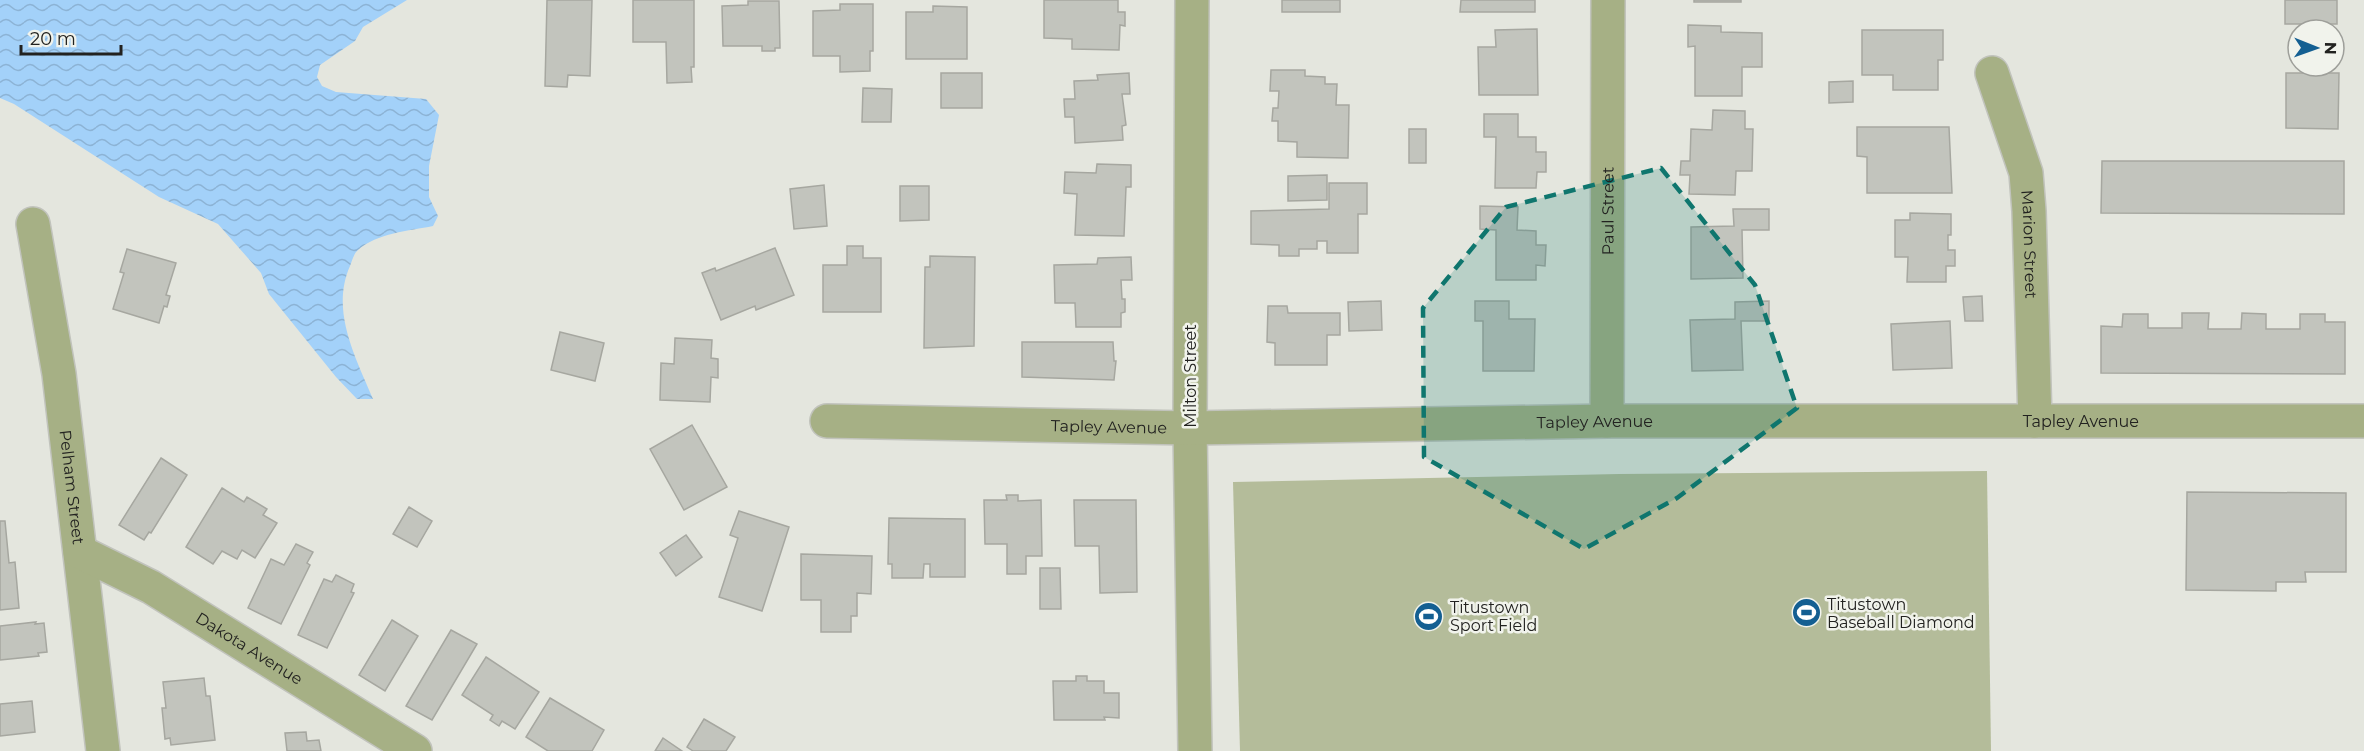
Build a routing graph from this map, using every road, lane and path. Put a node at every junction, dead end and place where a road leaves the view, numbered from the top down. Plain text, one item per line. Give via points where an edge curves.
1 (1192, 0) edge
2 (1608, 0) edge
3 (1992, 73) dead end
4 (33, 224) dead end
5 (2364, 420) edge
6 (827, 421) dead end
7 (1606, 421) junction
8 (2035, 421) junction
9 (1190, 428) junction
10 (80, 552) junction
11 (103, 751) edge
12 (415, 751) edge
13 (1195, 751) edge

1 - 9 street, Milton Street
2 - 7 street, Paul Street
3 - 8 street, Marion Street via 2026,173
4 - 10 street, Pelham Street via 59,374
5 - 8 street, Tapley Avenue
6 - 9 street, Tapley Avenue
7 - 8 street, Tapley Avenue
7 - 9 street, Tapley Avenue
9 - 13 street, Milton Street
10 - 11 street, Pelham Street
10 - 12 street, Dakota Avenue via 151,587

